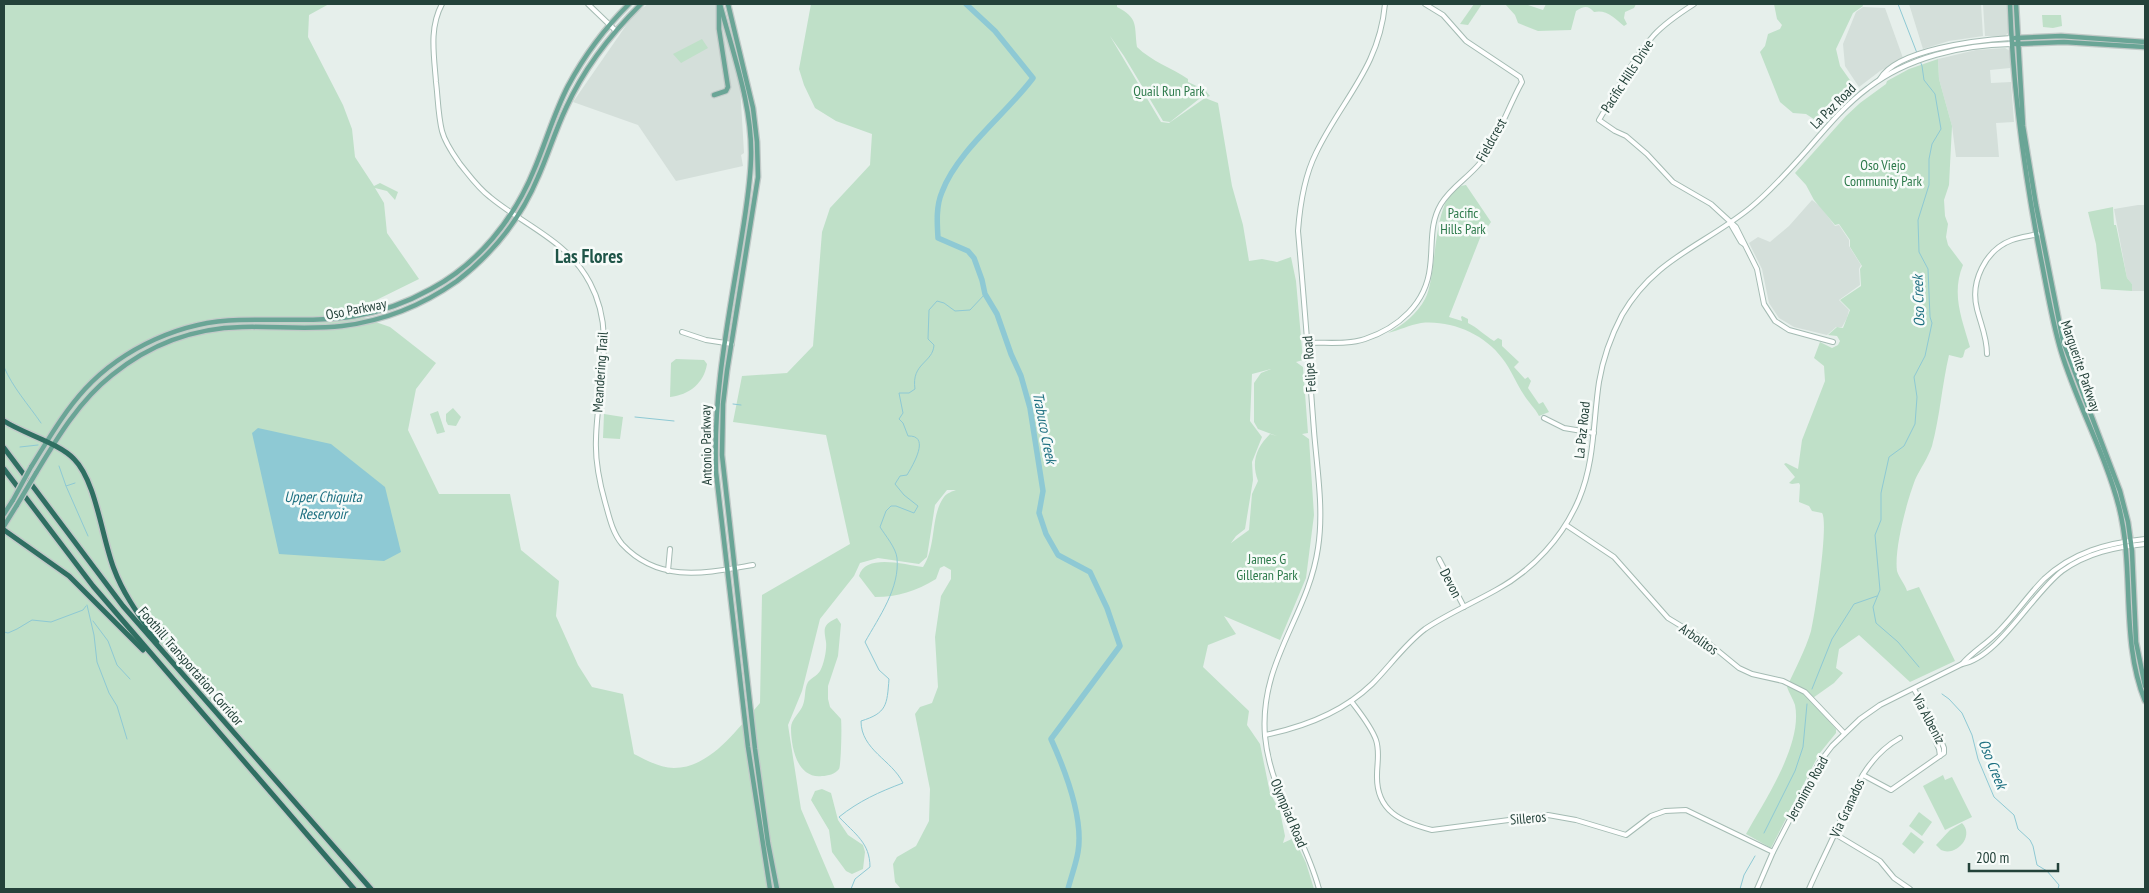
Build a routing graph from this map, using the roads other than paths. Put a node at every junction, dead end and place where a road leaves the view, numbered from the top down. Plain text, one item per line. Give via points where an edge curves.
1 (442, 4) edge
2 (588, 4) edge
3 (629, 4) edge
4 (641, 4) edge
5 (720, 4) edge
6 (728, 4) edge
7 (1385, 4) edge
8 (1425, 4) edge
9 (1694, 4) edge
10 (2010, 4) edge
11 (2016, 4) edge
12 (609, 25) junction
13 (615, 30) junction
14 (2011, 38) junction
15 (2018, 38) junction
16 (2145, 42) edge
17 (2011, 44) junction
18 (2018, 44) junction
19 (2145, 47) edge
20 (1880, 79) junction
21 (714, 95) dead end
22 (512, 213) junction
23 (518, 216) junction
24 (1730, 222) junction
25 (2039, 234) junction
26 (682, 332) dead end
27 (1308, 342) junction
28 (1833, 342) dead end
29 (724, 343) junction
30 (732, 344) junction
31 (1987, 354) dead end
32 (112, 365) junction
33 (117, 372) junction
34 (1544, 418) dead end
35 (4, 421) edge
36 (1594, 433) junction
37 (46, 443) junction
38 (54, 446) junction
39 (4, 448) edge
40 (4, 468) edge
41 (4, 514) edge
42 (1566, 524) junction
43 (4, 526) edge
44 (4, 530) edge
45 (2145, 539) edge
46 (2128, 544) junction
47 (2145, 544) edge
48 (670, 549) dead end
49 (1439, 559) dead end
50 (753, 565) dead end
51 (735, 568) junction
52 (727, 569) junction
53 (668, 571) junction
54 (1464, 607) junction
55 (169, 658) junction
56 (2145, 686) edge
57 (1914, 689) junction
58 (1351, 701) junction
59 (2145, 701) edge
60 (202, 715) junction
61 (1844, 733) junction
62 (1265, 735) junction
63 (1940, 737) junction
64 (1900, 738) dead end
65 (1935, 739) junction
66 (1940, 756) junction
67 (1863, 775) junction
68 (1835, 834) junction
69 (1773, 852) junction
70 (354, 889) edge
71 (371, 889) edge
72 (770, 889) edge
73 (777, 889) edge
74 (1318, 889) edge
75 (1757, 889) edge
76 (1809, 889) edge
77 (1910, 889) edge

1 - 22 street, Meandering Trail via 434,32 444,137 475,182
2 - 12 street
3 - 12 main road, Oso Parkway
4 - 13 main road, Oso Parkway
5 - 21 main road via 719,28 728,86 726,91
5 - 29 main road, Antonio Parkway via 745,99 751,154 748,198
6 - 30 main road, Antonio Parkway via 754,108 758,159 754,208
7 - 27 street, Felipe Road via 1368,68 1320,146 1302,195 1298,231
8 - 27 street, Fieldcrest via 1443,15 1466,41 1520,77 1522,82 1486,154 1440,206 1431,235 1430,269 1420,300 1404,317 1363,340
9 - 24 street, Pacific Hills Drive via 1654,35 1599,120 1634,143 1673,182 1711,204
10 - 14 main road, Marguerite Parkway
11 - 15 main road, Marguerite Parkway
12 - 13 street
12 - 22 main road, Oso Parkway via 568,86 534,171
13 - 23 main road, Oso Parkway via 573,93 539,177
14 - 15 main road, La Paz Road
14 - 17 main road, Marguerite Parkway
14 - 20 street, La Paz Road via 1962,42 1928,52 1883,73
15 - 16 main road, La Paz Road via 2062,36
15 - 18 main road, Marguerite Parkway
17 - 18 main road, La Paz Road
17 - 20 street, La Paz Road via 1964,48 1930,57
17 - 25 main road, Marguerite Parkway via 2018,127
18 - 19 main road, La Paz Road via 2064,42
18 - 25 main road, Marguerite Parkway via 2023,126
20 - 24 street, La Paz Road via 1845,108 1766,194
22 - 23 street, Meandering Trail
22 - 32 main road, Oso Parkway via 485,247 461,269 439,285 393,307 334,320 230,320 198,325 159,338
23 - 33 main road, Oso Parkway via 494,247 470,270 437,294 404,310 341,326 241,327 200,332 154,348
23 - 53 street, Meandering Trail via 562,247 590,283 604,325 596,439 599,479 608,515 622,543 638,558
24 - 28 street via 1757,269 1763,301 1771,317 1790,330
24 - 36 street, La Paz Road via 1664,265 1628,307 1613,332 1603,360
25 - 31 street via 2005,244 1982,268 1975,299 1987,340
25 - 46 main road, Marguerite Parkway via 2061,351 2116,498
26 - 29 street
27 - 62 street, Felipe Road via 1318,473 1319,540 1309,585 1271,675
29 - 30 street
29 - 52 main road, Antonio Parkway via 715,441
30 - 51 main road, Antonio Parkway via 723,404 722,440 723,475
32 - 33 main road
32 - 37 main road, Oso Parkway via 76,400
33 - 38 main road, Oso Parkway via 86,400
34 - 36 street via 1564,428
35 - 37 highway
36 - 42 street, La Paz Road via 1586,481
37 - 38 highway
37 - 41 main road, Oso Parkway, bridge
38 - 43 main road, Oso Parkway, bridge
38 - 55 highway via 72,456 83,469 113,568 129,600
39 - 55 highway, Foothill Transportation Corridor via 123,606
40 - 60 highway, Foothill Transportation Corridor via 93,586
42 - 54 street, La Paz Road via 1544,553 1518,576
42 - 61 street, Arbolitos via 1614,557 1668,618 1706,641 1739,668 1782,681 1804,692
44 - 60 highway via 55,565 90,597 121,626
45 - 46 street, Jeronimo Road
46 - 47 street, Jeronimo Road
46 - 56 main road, Marguerite Parkway via 2136,642
46 - 57 street, Jeronimo Road via 2094,554 2061,572 1972,663 1962,664
46 - 59 main road, Marguerite Parkway via 2132,653
48 - 53 street
49 - 54 street, Devon
50 - 51 street, Meandering Trail
51 - 52 street, Meandering Trail
51 - 73 main road, Antonio Parkway via 768,843
52 - 53 street, Meandering Trail via 689,573
52 - 72 main road, Antonio Parkway via 748,747
54 - 58 street, La Paz Road via 1423,631 1369,687
55 - 71 highway, Foothill Transportation Corridor
57 - 61 street, Jeronimo Road via 1880,705
57 - 63 street, Via Albeniz
57 - 65 street, Via Albeniz
58 - 62 street, La Paz Road via 1292,730
58 - 69 street, Silleros via 1376,740 1377,786 1385,806 1414,825 1432,830 1548,815 1626,835 1651,816 1665,811 1686,810
60 - 70 highway, Foothill Transportation Corridor
61 - 69 street, Jeronimo Road via 1819,763
62 - 74 street, Olympiad Road via 1273,777 1306,851
63 - 65 street
63 - 66 street, Via Albeniz via 1945,752
64 - 67 street, Via Granados via 1876,757
65 - 66 street, Via Albeniz
66 - 67 street, Via Albeniz via 1891,790
67 - 68 street, Via Granados
68 - 76 street, Via Granados
68 - 77 street via 1880,861 1894,878
69 - 75 street, Jeronimo Road

